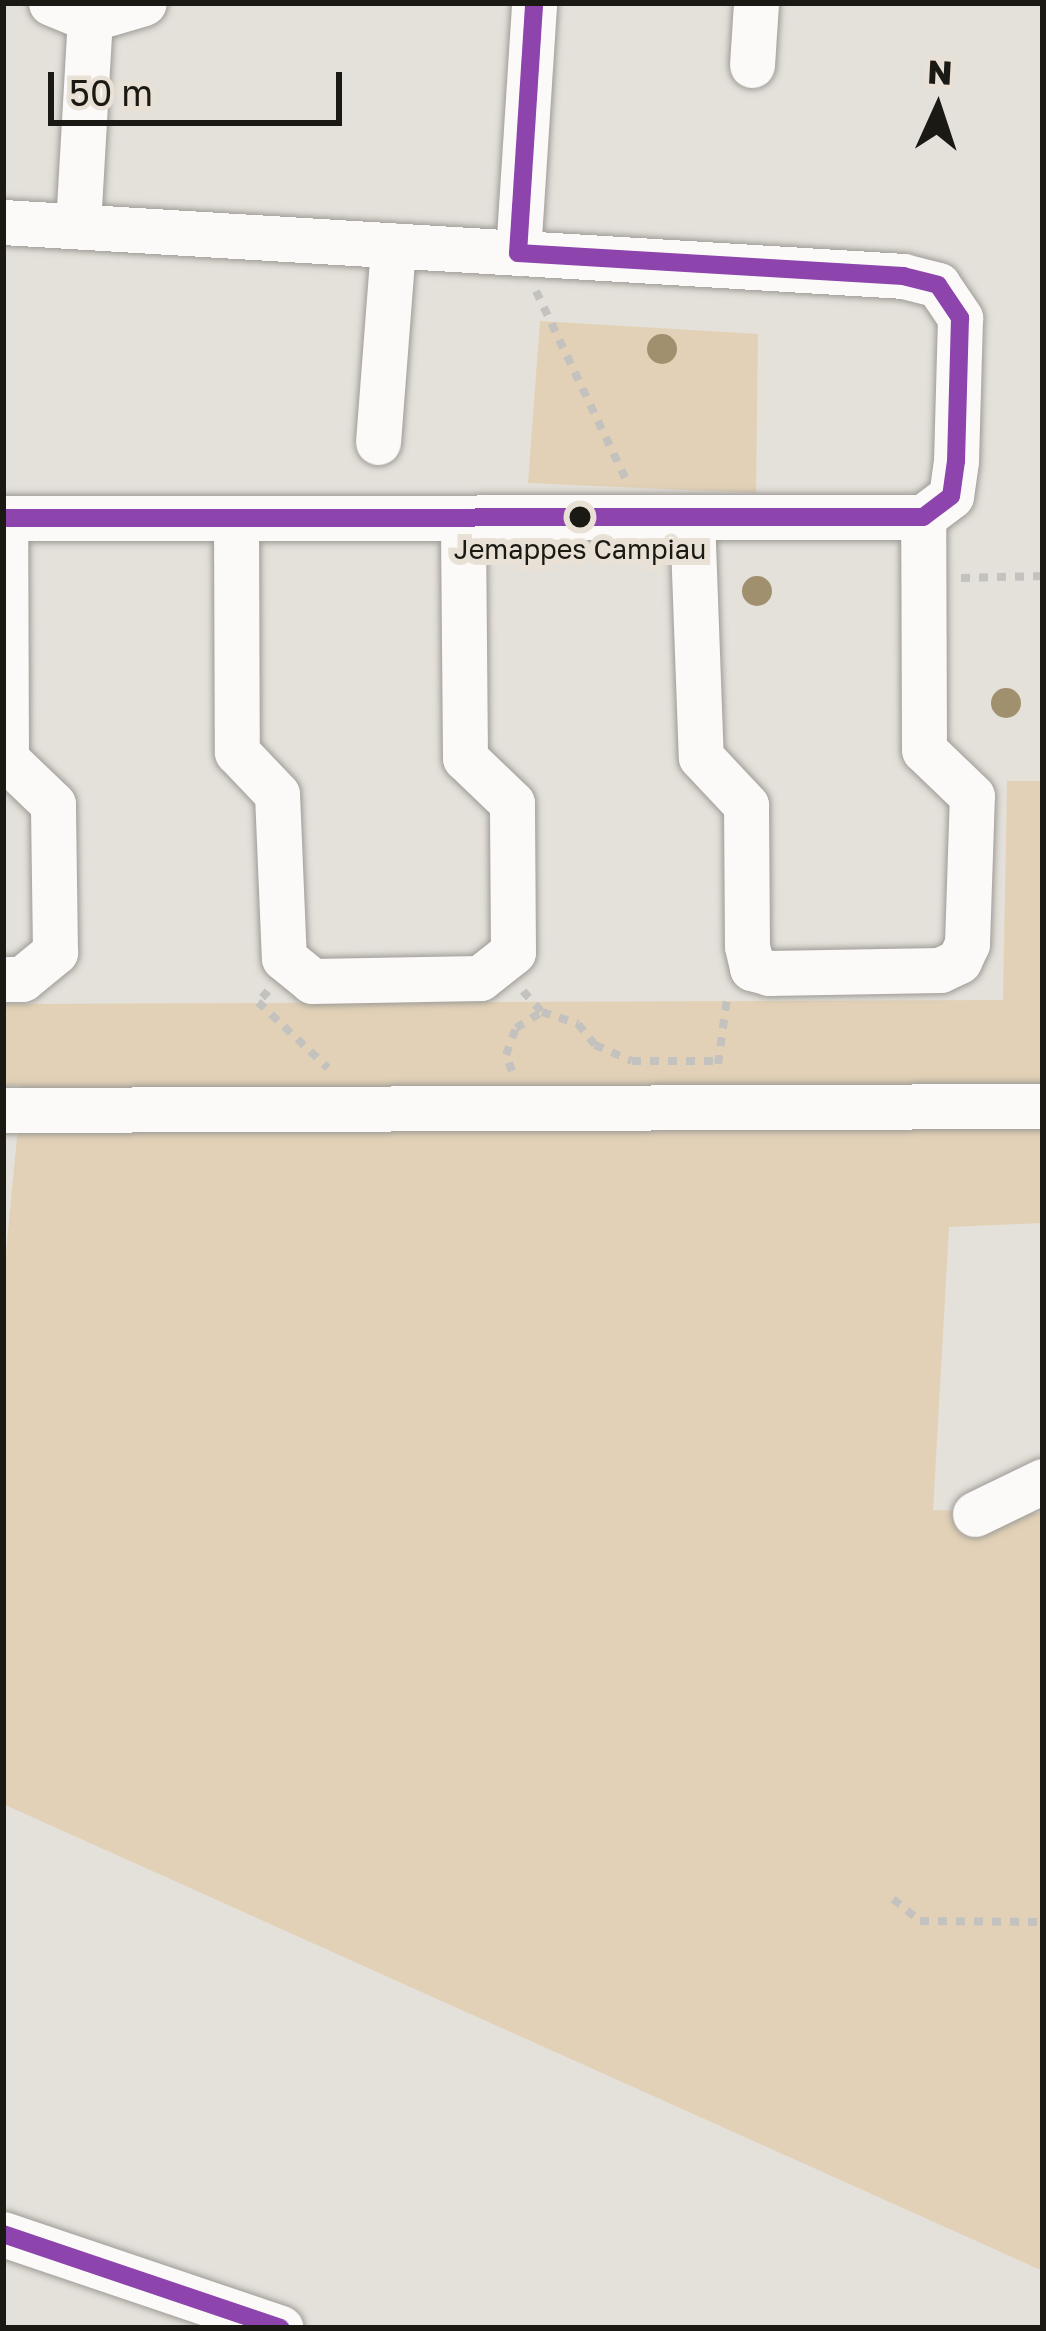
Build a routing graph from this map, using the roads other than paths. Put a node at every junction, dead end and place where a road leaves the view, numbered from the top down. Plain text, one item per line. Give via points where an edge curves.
1 (144, 3) edge
2 (534, 3) edge
3 (756, 3) edge
4 (70, 11) edge
5 (752, 65) dead end
6 (3, 222) edge
7 (78, 225) junction
8 (393, 246) junction
9 (518, 253) junction
10 (378, 442) dead end
11 (692, 517) junction
12 (923, 517) junction
13 (4, 518) edge
14 (236, 518) junction
15 (463, 518) junction
16 (3, 979) edge
17 (1043, 1106) edge
18 (3, 1110) edge
19 (1043, 1481) edge
20 (975, 1514) dead end
21 (3, 2234) edge
22 (281, 2328) edge

1 - 4 street
2 - 9 street
3 - 5 street
4 - 7 street
6 - 7 street
7 - 8 street
8 - 9 street
8 - 10 street
9 - 12 street via 903,276 938,286 960,318 951,496
11 - 12 street
11 - 12 street via 701,757 746,805 752,968 940,970 959,961 967,944 972,796 925,750
11 - 15 street
13 - 14 street
13 - 16 street via 6,759 53,804 55,952 22,979
14 - 15 street
14 - 15 street via 237,752 278,794 284,958 312,981 480,978 513,952 512,803 465,758
17 - 18 street
19 - 20 street
21 - 22 street

